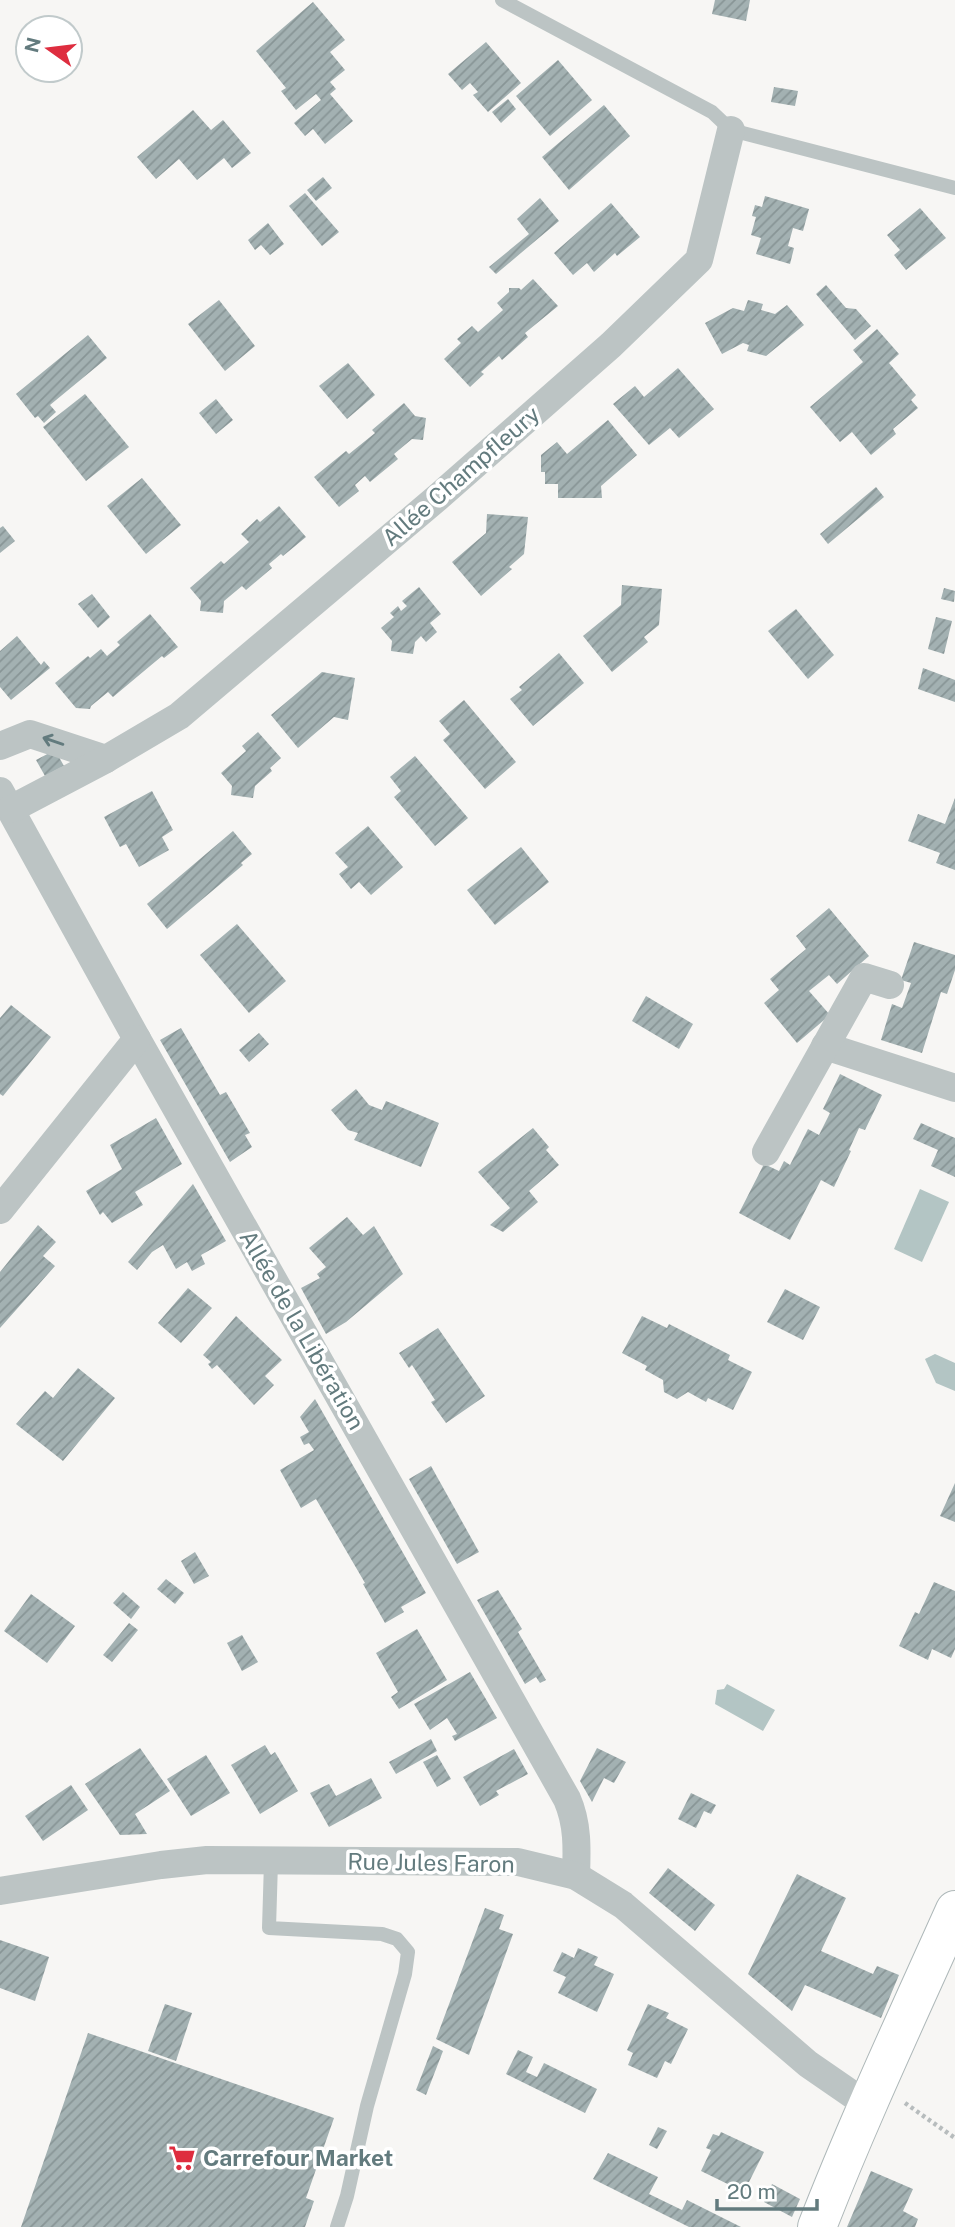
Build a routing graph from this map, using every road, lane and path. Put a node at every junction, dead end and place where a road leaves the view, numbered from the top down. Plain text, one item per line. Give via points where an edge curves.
1 (502, 0) edge
2 (731, 130) junction
3 (955, 188) edge
4 (0, 746) edge
5 (106, 759) junction
6 (6, 800) edge
7 (890, 985) dead end
8 (137, 1040) junction
9 (825, 1046) junction
10 (955, 1088) edge
11 (766, 1153) dead end
12 (0, 1210) edge
13 (271, 1862) junction
14 (576, 1876) junction
15 (0, 1891) edge
16 (955, 1910) edge
17 (871, 2093) junction
18 (955, 2138) edge
19 (337, 2227) edge
20 (817, 2227) edge

1 - 2 lane via 712,112
2 - 3 lane
2 - 5 street, Allée Champfleury via 699,260 611,345 437,498 190,707
5 -> 4 street via 30,734
5 - 6 street, Allée Champfleury
6 - 8 street, Allée de la Libération
7 - 9 street via 864,977
8 - 12 street
8 - 14 street, Allée de la Libération via 567,1799 575,1816
9 - 10 street
9 - 11 street
13 - 14 street, Rue Jules Faron via 518,1862
13 - 15 street, Rue Jules Faron via 206,1860
13 - 19 lane via 269,1927 382,1934 397,1940 408,1952
14 - 17 street, Rue Jules Faron via 623,1905 808,2064
16 - 17 main road
17 - 18 path
17 - 20 main road

